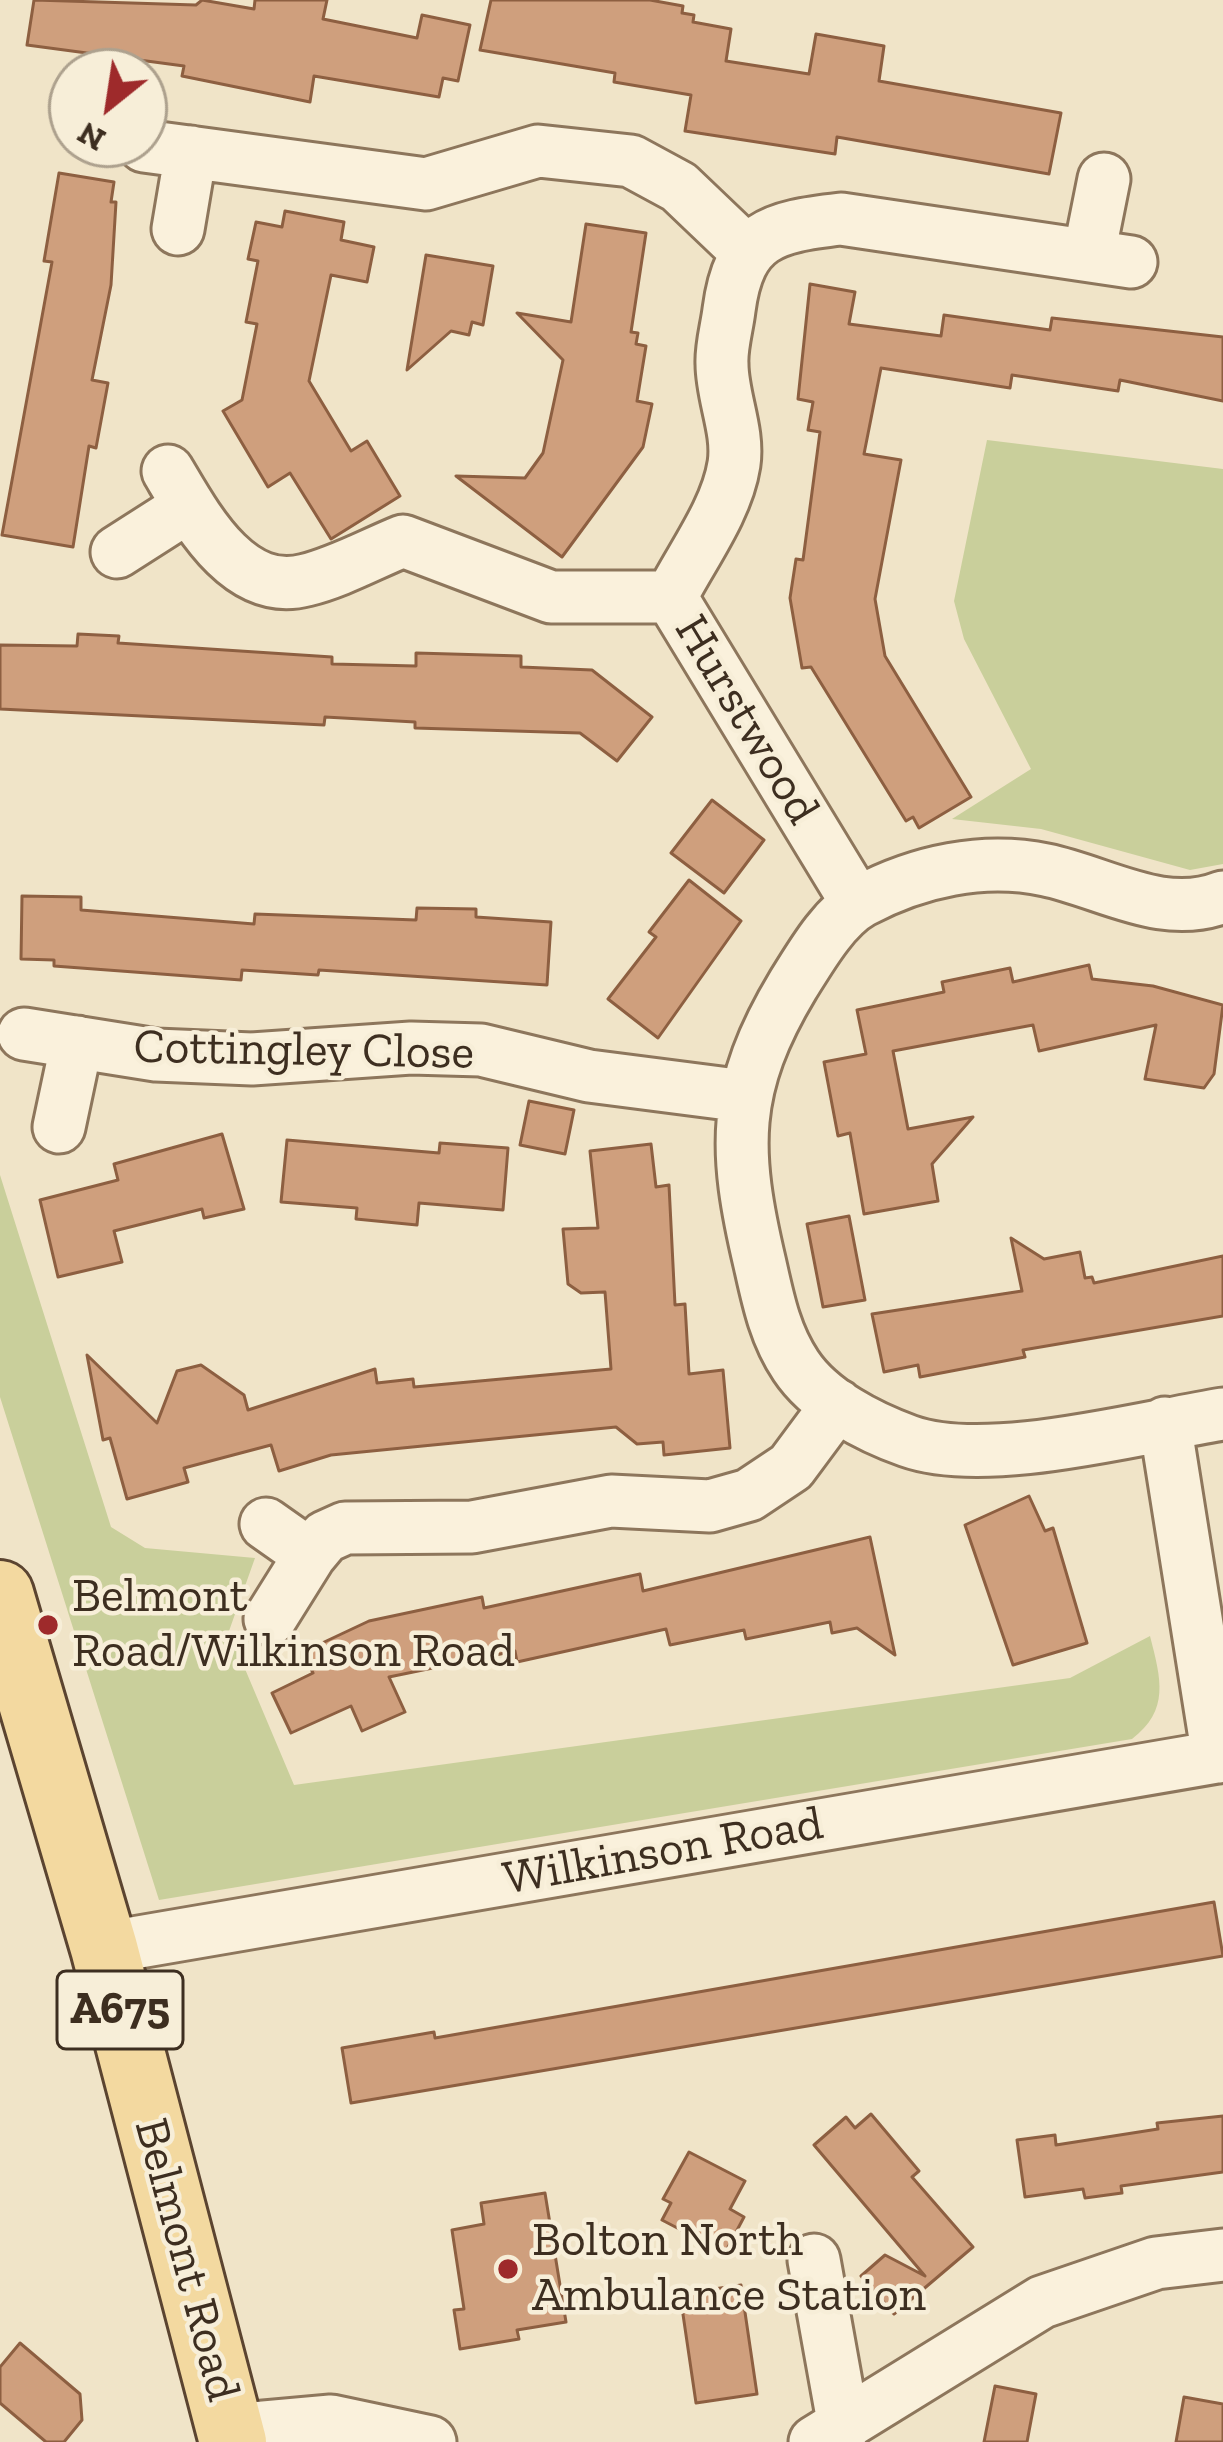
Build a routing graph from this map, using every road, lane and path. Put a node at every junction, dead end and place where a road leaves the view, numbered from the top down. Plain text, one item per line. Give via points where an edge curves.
1 (168, 149) edge
2 (1103, 179) dead end
3 (178, 230) dead end
4 (745, 250) junction
5 (117, 552) dead end
6 (671, 596) junction
7 (1223, 897) edge
8 (857, 904) junction
9 (24, 1034) dead end
10 (76, 1042) junction
11 (744, 1096) junction
12 (59, 1127) dead end
13 (837, 1405) junction
14 (1223, 1414) edge
15 (1165, 1424) junction
16 (266, 1524) dead end
17 (310, 1555) junction
18 (0, 1594) edge
19 (270, 1619) dead end
20 (1220, 1756) edge
21 (104, 1948) junction
22 (1223, 2255) edge
23 (814, 2260) dead end
24 (830, 2434) edge
25 (232, 2436) edge
26 (430, 2442) edge

1 - 3 street
1 - 4 street via 426,184 538,151 631,161 680,187
2 - 4 street via 1110,258 842,219 797,224
4 - 6 street, Hurstwood via 733,278 721,367 735,461
5 - 6 street via 178,489 205,533 264,578 302,582 403,542 551,597
6 - 8 street, Hurstwood
7 - 8 street via 1147,902 1047,870 990,864 925,874
8 - 11 street via 813,952 770,1024
9 - 10 street, Cottingley Close
10 - 11 street, Cottingley Close via 252,1059 481,1051 590,1076
10 - 12 street, Cottingley Close
11 - 13 street via 739,1162 775,1328 798,1370
13 - 15 street via 896,1436 966,1454
13 - 17 street via 790,1467 749,1495 710,1506 611,1501 490,1525 345,1528
14 - 15 street
15 - 20 street
16 - 17 street
17 - 19 street
18 - 21 main road, Belmont Road / A675
20 - 21 street, Wilkinson Road
21 - 25 main road, Belmont Road / A675
22 - 24 street via 1156,2263 1042,2302
23 - 24 street
25 - 26 street via 331,2421

